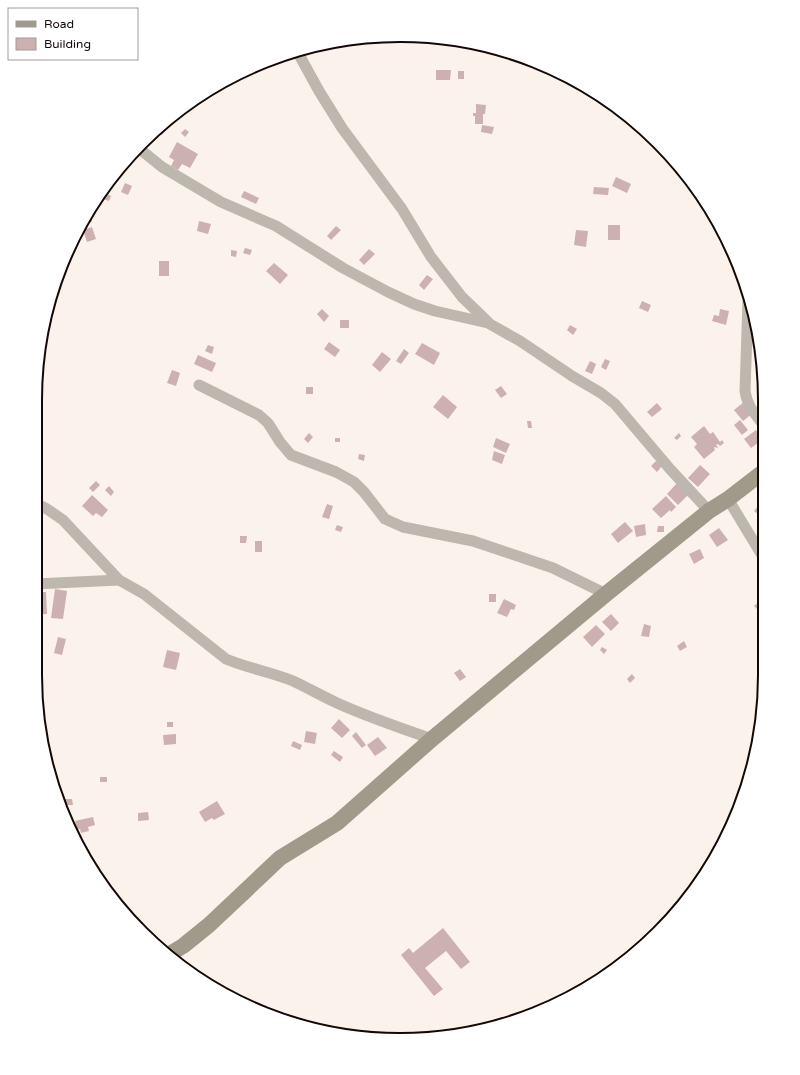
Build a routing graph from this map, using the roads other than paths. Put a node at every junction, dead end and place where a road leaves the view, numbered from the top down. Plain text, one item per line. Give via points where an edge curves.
1 (300, 56) edge
2 (143, 151) edge
3 (748, 314) edge
4 (488, 322) junction
5 (199, 385) dead end
6 (758, 418) edge
7 (758, 476) edge
8 (728, 499) junction
9 (42, 506) edge
10 (709, 511) junction
11 (758, 548) edge
12 (119, 580) junction
13 (42, 584) edge
14 (606, 594) junction
15 (432, 739) junction
16 (173, 952) edge

1 - 4 street via 342,128 402,209 431,257 462,297
2 - 4 street via 162,167 221,202 276,226 343,268 388,292 414,304
3 - 6 street via 745,391 746,400
4 - 10 street via 615,404
5 - 14 street via 259,416 268,423 291,455 336,472 354,482 385,519 393,524 474,541 553,568
7 - 8 main road
8 - 10 main road
8 - 11 street
9 - 12 street via 62,520
10 - 14 main road
12 - 13 street
12 - 15 street via 144,594 226,659 293,681 381,721
14 - 15 main road
15 - 16 main road via 337,823 280,858 209,925

